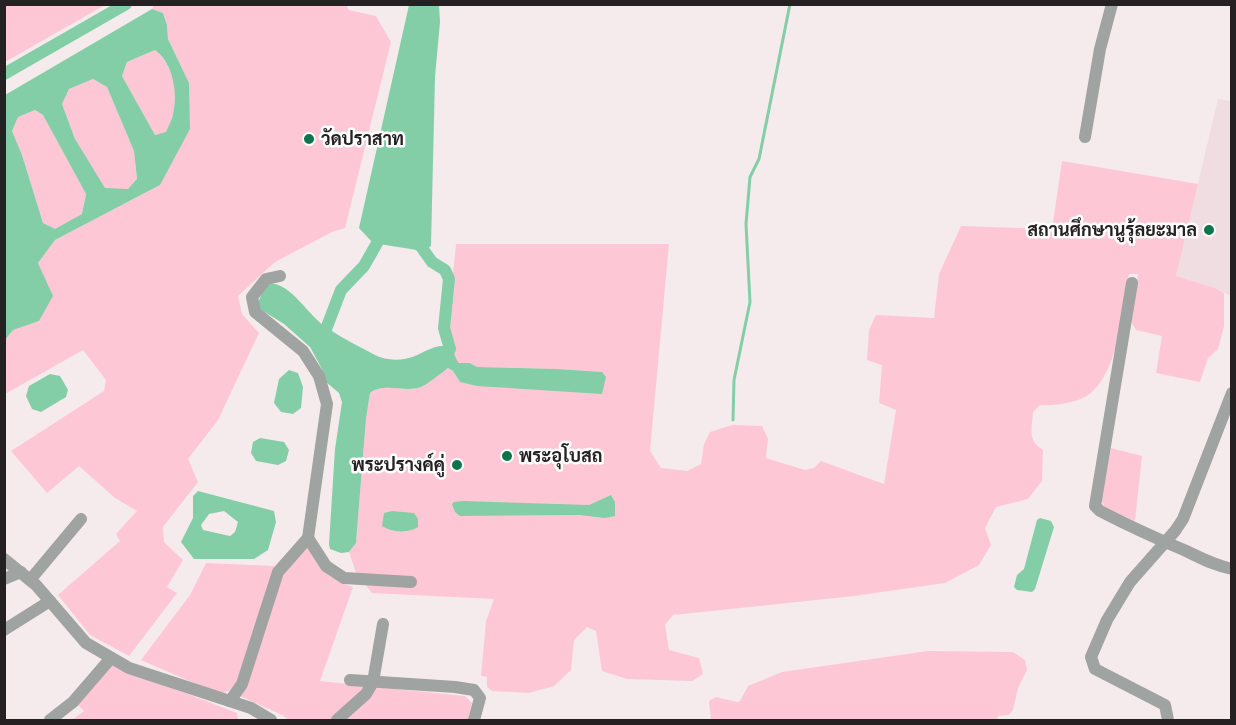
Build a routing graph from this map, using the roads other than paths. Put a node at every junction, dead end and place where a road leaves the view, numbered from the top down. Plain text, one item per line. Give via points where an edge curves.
1 (1112, 4) edge
2 (1085, 137) dead end
3 (280, 276) dead end
4 (1132, 283) dead end
5 (1232, 393) edge
6 (81, 519) dead end
7 (308, 538) junction
8 (1164, 543) junction
9 (4, 559) edge
10 (1232, 569) edge
11 (25, 576) junction
12 (4, 579) edge
13 (411, 582) dead end
14 (50, 601) junction
15 (383, 624) dead end
16 (4, 630) edge
17 (111, 658) junction
18 (350, 680) dead end
19 (373, 682) junction
20 (230, 701) junction
21 (50, 720) edge
22 (271, 720) edge
23 (337, 720) edge
24 (474, 720) edge
25 (1168, 720) edge

1 - 2 street
3 - 7 street via 266,279 252,297 255,312 303,351 319,376 327,404
4 - 8 street via 1095,506
5 - 8 street via 1183,519
6 - 11 street
7 - 13 street via 326,566 344,578
7 - 20 street via 278,572 242,684
8 - 10 street
8 - 25 street via 1130,582 1091,657 1095,669 1165,705
9 - 11 street
11 - 12 street
11 - 14 street
14 - 16 street
14 - 17 street via 86,643
15 - 19 street
17 - 20 street via 129,668
17 - 21 street via 73,702
18 - 19 street
19 - 23 street via 366,694
19 - 24 street via 474,690 480,698
20 - 22 street

